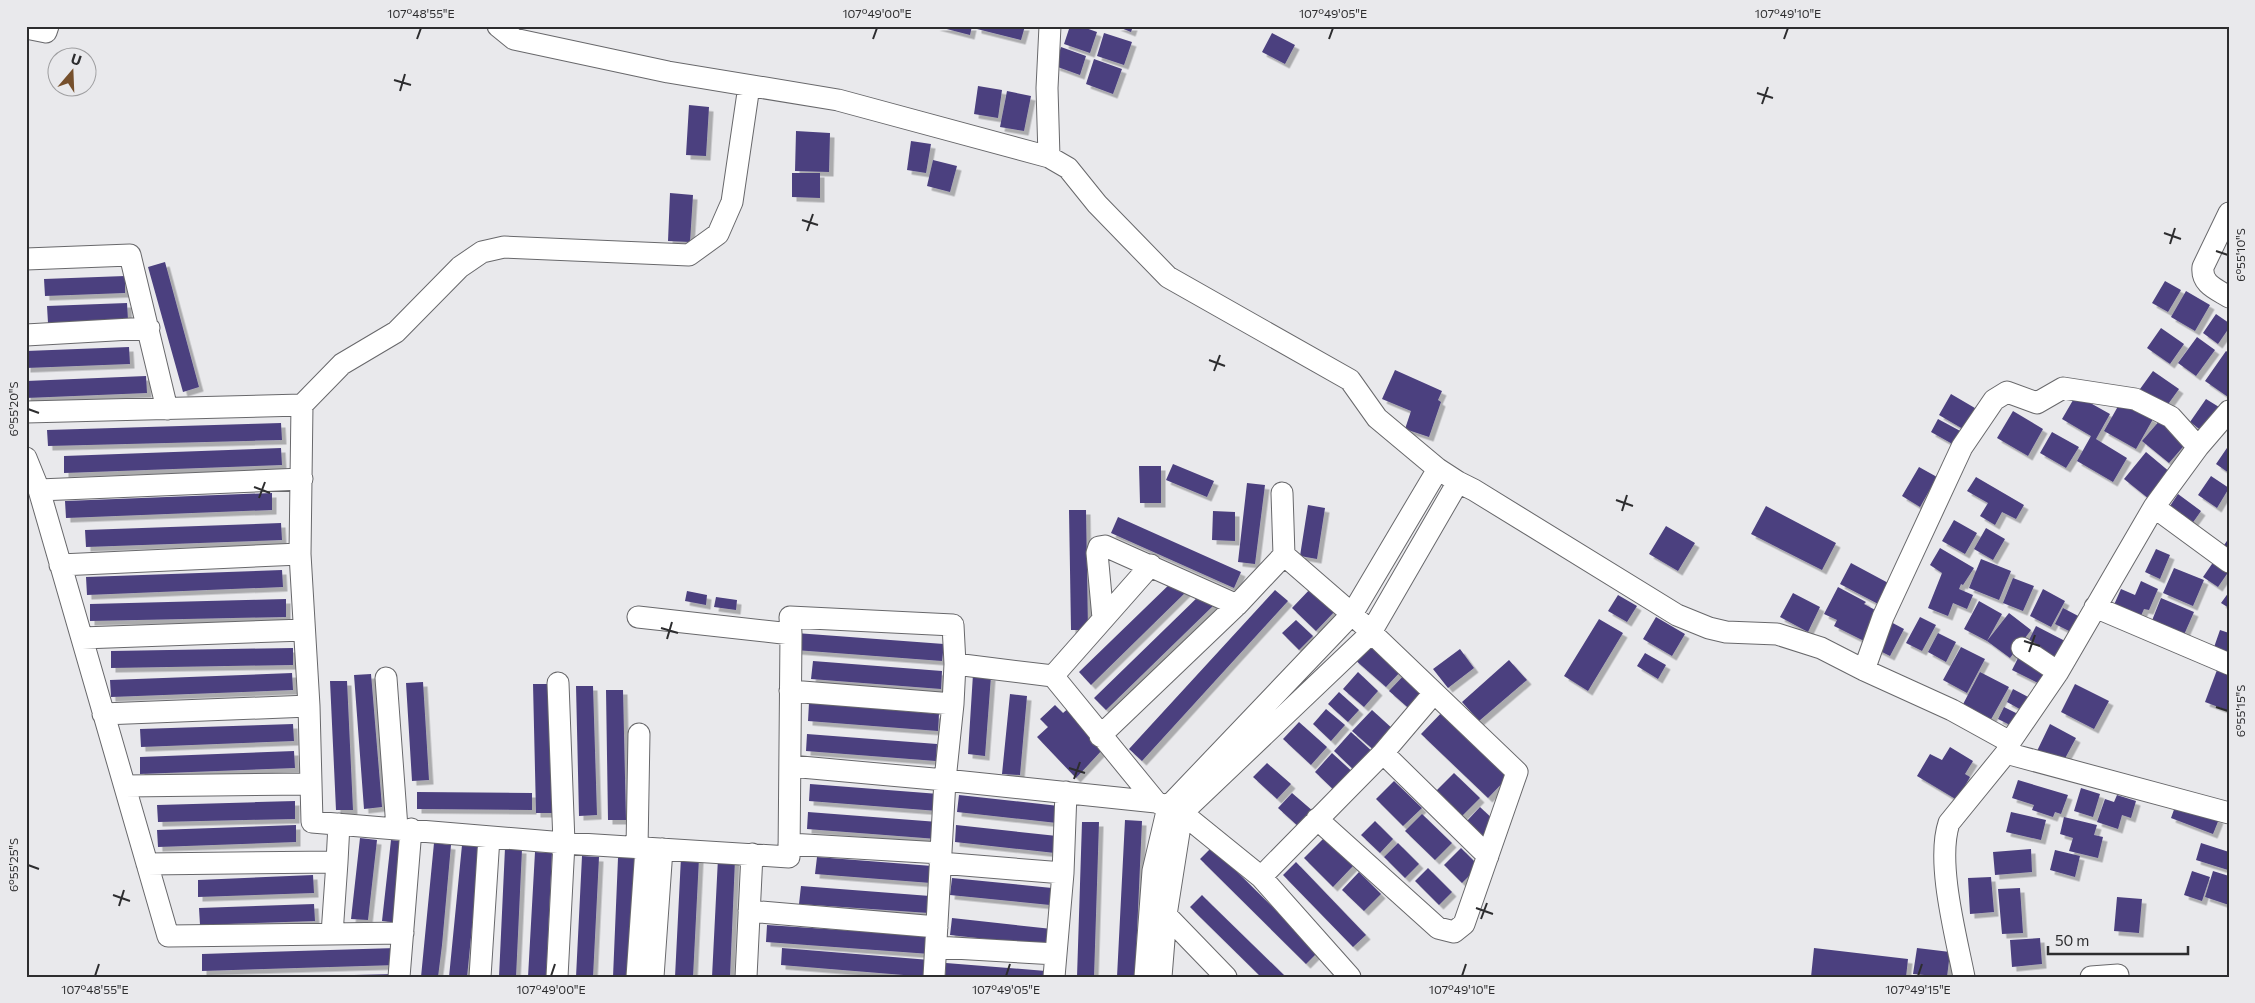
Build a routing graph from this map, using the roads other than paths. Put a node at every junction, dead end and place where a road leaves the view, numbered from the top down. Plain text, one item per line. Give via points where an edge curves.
1 (48, 26) edge
2 (498, 26) edge
3 (1050, 26) edge
4 (26, 28) edge
5 (749, 86) junction
6 (1049, 157) junction
7 (2229, 213) edge
8 (26, 259) edge
9 (2229, 297) edge
10 (149, 328) junction
11 (26, 335) edge
12 (302, 405) junction
13 (167, 409) junction
14 (2229, 411) edge
15 (26, 412) edge
16 (2198, 446) junction
17 (26, 458) edge
18 (1438, 469) junction
19 (302, 479) junction
20 (1458, 482) junction
21 (39, 490) junction
22 (1282, 493) dead end
23 (2154, 507) junction
24 (300, 554) junction
25 (1284, 555) junction
26 (2229, 562) edge
27 (60, 565) junction
28 (1151, 565) junction
29 (1237, 605) junction
30 (2095, 607) junction
31 (1352, 614) junction
32 (638, 617) dead end
33 (1103, 618) junction
34 (304, 630) junction
35 (791, 634) junction
36 (1370, 634) junction
37 (82, 638) junction
38 (2022, 648) dead end
39 (955, 664) junction
40 (2229, 664) edge
41 (1864, 670) junction
42 (2058, 672) junction
43 (1053, 676) junction
44 (386, 678) dead end
45 (558, 682) dead end
46 (790, 691) junction
47 (1434, 693) junction
48 (953, 704) junction
49 (309, 706) junction
50 (103, 714) junction
51 (639, 734) dead end
52 (1100, 736) junction
53 (2008, 747) junction
54 (1383, 753) junction
55 (790, 766) junction
56 (945, 780) junction
57 (311, 784) junction
58 (125, 786) junction
59 (1066, 792) junction
60 (1169, 808) junction
61 (2229, 813) edge
62 (1317, 819) junction
63 (339, 824) junction
64 (404, 828) junction
65 (489, 837) junction
66 (564, 843) junction
67 (789, 844) junction
68 (648, 849) junction
69 (752, 854) junction
70 (1488, 856) junction
71 (940, 858) junction
72 (337, 862) junction
73 (147, 864) junction
74 (1063, 873) junction
75 (1261, 877) junction
76 (749, 911) junction
77 (1166, 915) junction
78 (403, 933) junction
79 (332, 934) junction
80 (936, 937) junction
81 (1056, 954) junction
82 (2118, 976) dead end
83 (399, 977) edge
84 (480, 977) edge
85 (557, 977) edge
86 (637, 977) edge
87 (653, 977) edge
88 (746, 977) edge
89 (934, 977) edge
90 (1054, 977) edge
91 (1145, 977) edge
92 (1161, 977) edge
93 (1226, 977) edge
94 (1350, 977) edge
95 (1964, 977) edge
96 (2091, 977) edge

1 - 4 street via 46,32
2 - 5 street via 514,39
3 - 6 street via 1047,88
5 - 6 street via 838,100
5 - 12 street via 732,202 718,234 689,255 504,247 482,252 460,267 396,332 342,364
6 - 18 street via 1068,168 1097,204 1168,278 1350,380 1377,418
7 - 9 street via 2203,267 2202,276 2206,283
8 - 10 street via 130,255
10 - 11 street
10 - 13 street
12 - 13 street
12 - 19 street
13 - 15 street
14 - 16 street
16 - 23 street
16 - 41 street via 2172,416 2135,398 2063,388 2037,403 2007,392 1994,400 1962,447 1882,617
17 - 21 street
18 - 20 street
18 - 31 street
19 - 21 street
19 - 24 street
20 - 36 street
20 - 41 street via 1677,615 1726,632 1777,634 1821,648
21 - 27 street
22 - 25 street
23 - 26 street
23 - 30 street
24 - 27 street
24 - 34 street
25 - 29 street
25 - 31 street
27 - 37 street
28 - 29 street
28 - 33 street
28 - 33 street via 1105,546 1099,547 1096,553
29 - 52 street
30 - 40 street
30 - 42 street
31 - 36 street
31 - 60 street
32 - 35 street
33 - 43 street
34 - 37 street
34 - 49 street
35 - 39 street via 790,618 953,625
35 - 46 street
36 - 47 street
36 - 60 street
37 - 50 street
38 - 42 street
39 - 43 street
39 - 48 street
41 - 53 street via 1952,710
42 - 53 street
43 - 52 street
44 - 64 street
45 - 66 street
46 - 48 street
46 - 55 street
47 - 54 street
47 - 70 street via 1517,772
48 - 56 street
49 - 50 street
49 - 57 street
50 - 58 street
51 - 68 street
52 - 60 street
53 - 61 street
53 - 95 street via 1949,823 1944,837 1949,898
54 - 62 street
54 - 70 street
55 - 56 street
55 - 67 street
56 - 59 street
56 - 71 street
57 - 58 street
57 - 63 street via 312,822
58 - 73 street
59 - 60 street
59 - 74 street
60 - 75 street
60 - 77 street
60 - 91 street via 1152,872
62 - 70 street via 1438,928 1454,932 1464,924
62 - 75 street
63 - 64 street
63 - 72 street
64 - 65 street
64 - 78 street
65 - 66 street
65 - 84 street
66 - 68 street
66 - 85 street
67 - 69 street via 789,857
67 - 71 street
68 - 69 street
68 - 86 street
68 - 87 street
69 - 76 street
71 - 74 street
71 - 80 street
72 - 73 street
72 - 79 street
73 - 79 street via 168,936
74 - 81 street
75 - 94 street
76 - 80 street
76 - 88 street
77 - 92 street
77 - 93 street
78 - 79 street
78 - 83 street
80 - 81 street
80 - 89 street
81 - 90 street
82 - 96 street

